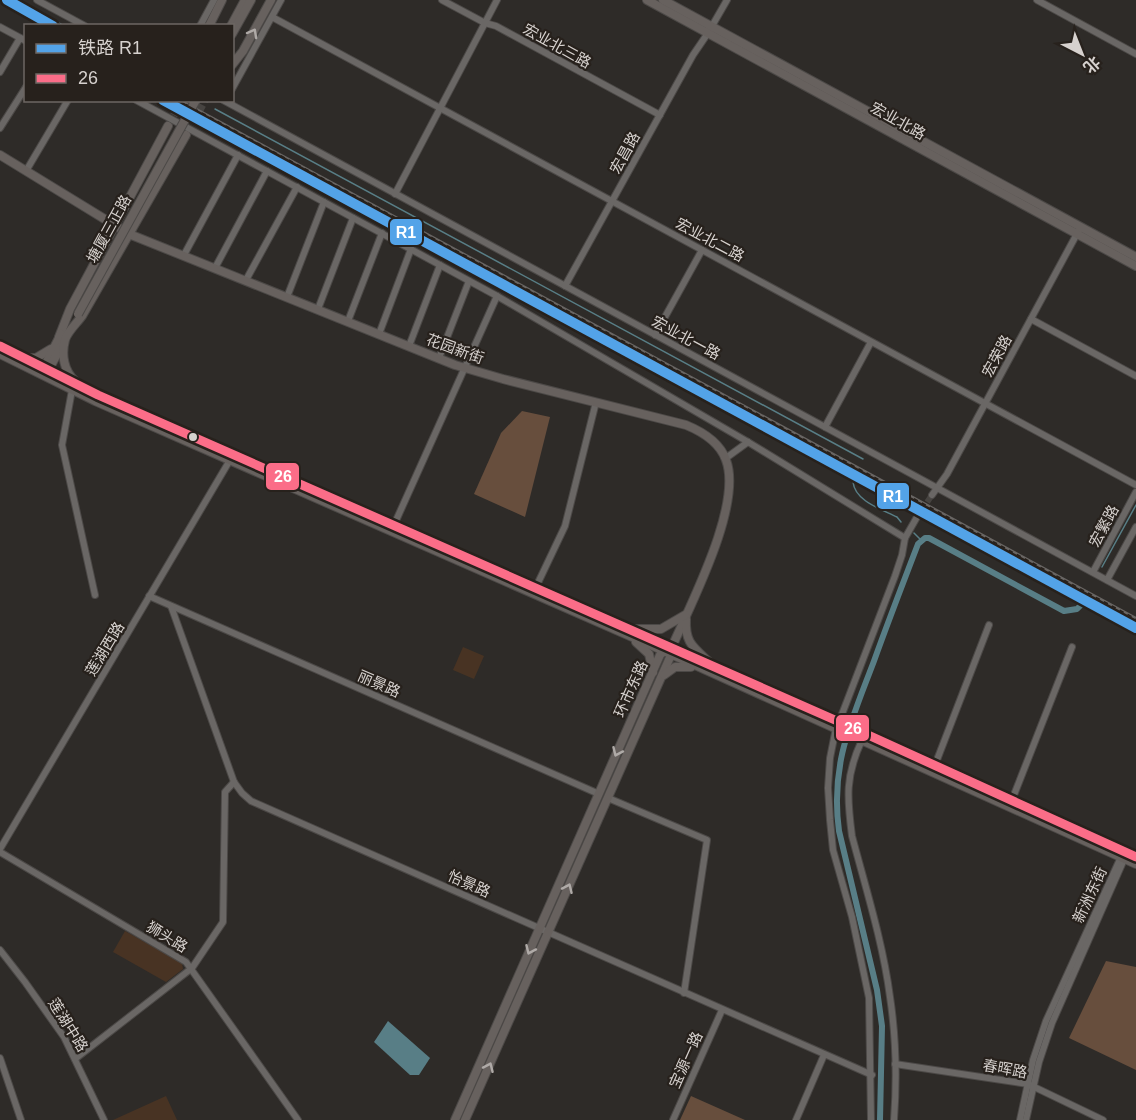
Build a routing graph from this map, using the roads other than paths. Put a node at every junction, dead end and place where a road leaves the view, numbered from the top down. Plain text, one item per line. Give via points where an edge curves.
1 (214, 0) edge
2 (222, 0) edge
3 (245, 0) edge
4 (251, 0) edge
5 (271, 0) edge
6 (281, 0) edge
7 (442, 0) edge
8 (497, 0) edge
9 (647, 0) edge
10 (663, 0) edge
11 (728, 0) edge
12 (1037, 0) edge
13 (40, 1) edge
14 (272, 17) junction
15 (485, 23) junction
16 (81, 24) edge
17 (201, 24) edge
18 (210, 24) edge
19 (232, 24) edge
20 (0, 27) edge
21 (234, 30) edge
22 (710, 30) junction
23 (23, 40) edge
24 (1136, 54) edge
25 (234, 62) edge
26 (0, 72) edge
27 (234, 85) edge
28 (24, 90) edge
29 (67, 102) edge
30 (140, 102) edge
31 (189, 102) edge
32 (195, 102) edge
33 (227, 102) edge
34 (440, 108) junction
35 (660, 115) junction
36 (168, 126) tunnel mouth
37 (0, 128) edge
38 (186, 135) tunnel mouth
39 (0, 155) edge
40 (238, 155) junction
41 (26, 171) junction
42 (267, 171) junction
43 (297, 187) junction
44 (394, 194) junction
45 (612, 201) junction
46 (324, 202) junction
47 (353, 218) junction
48 (115, 226) junction
49 (1079, 230) junction
50 (382, 233) junction
51 (129, 234) junction
52 (411, 249) junction
53 (702, 250) junction
54 (184, 255) junction
55 (1136, 257) edge
56 (440, 265) junction
57 (1136, 266) edge
58 (215, 268) junction
59 (246, 280) junction
60 (469, 281) junction
61 (566, 286) junction
62 (497, 296) junction
63 (287, 297) junction
64 (318, 309) junction
65 (76, 313) junction
66 (1031, 319) junction
67 (348, 321) junction
68 (379, 334) junction
69 (655, 335) junction
70 (60, 340) junction
71 (871, 342) junction
72 (0, 346) edge
73 (409, 346) junction
74 (0, 354) edge
75 (19, 357) junction
76 (440, 358) junction
77 (465, 368) junction
78 (46, 370) junction
79 (1136, 376) edge
80 (83, 388) junction
81 (72, 390) junction
82 (596, 402) junction
83 (985, 404) junction
84 (825, 427) junction
85 (748, 442) junction
86 (726, 458) junction
87 (230, 460) junction
88 (1136, 485) edge
89 (937, 488) junction
90 (1136, 492) edge
91 (932, 495) tunnel mouth
92 (917, 517) tunnel mouth
93 (394, 525) junction
94 (1136, 527) edge
95 (905, 538) junction
96 (1093, 572) junction
97 (1107, 580) junction
98 (536, 587) junction
99 (95, 595) dead end
100 (149, 596) junction
101 (1136, 596) edge
102 (171, 606) junction
103 (686, 614) junction
104 (989, 625) dead end
105 (627, 631) junction
106 (1072, 647) dead end
107 (662, 651) junction
108 (672, 651) junction
109 (709, 668) junction
110 (653, 672) junction
111 (660, 681) junction
112 (840, 726) junction
113 (860, 736) junction
114 (935, 765) junction
115 (234, 782) junction
116 (599, 794) junction
117 (608, 798) junction
118 (1012, 800) junction
119 (0, 851) edge
120 (1124, 856) junction
121 (1136, 857) edge
122 (1136, 864) edge
123 (539, 928) junction
124 (548, 932) junction
125 (0, 950) edge
126 (192, 968) junction
127 (684, 993) junction
128 (722, 1010) junction
129 (824, 1055) junction
130 (0, 1059) edge
131 (75, 1059) junction
132 (895, 1064) junction
133 (872, 1076) junction
134 (1031, 1085) junction
135 (21, 1120) edge
136 (104, 1120) edge
137 (298, 1120) edge
138 (455, 1120) edge
139 (465, 1120) edge
140 (673, 1120) edge
141 (796, 1120) edge
142 (871, 1120) edge
143 (894, 1120) edge
144 (1020, 1120) edge
145 (1026, 1120) edge
146 (1104, 1120) edge

1 - 17 street
2 - 18 main road
3 - 19 main road
4 - 21 main road
25 -> 5 main road
6 - 14 street
7 - 15 street, 宏业北三路
8 - 15 street
9 - 22 main road, 宏业北路
10 - 22 main road, 宏业北路
11 - 22 street, 宏昌路
12 - 24 street
13 - 16 street
14 - 27 street
14 - 34 street, 宏业北二路
15 - 34 street
15 - 35 street, 宏业北三路
20 - 23 street
22 - 35 street, 宏昌路
22 - 49 main road, 宏业北路
23 - 26 street
28 - 37 street
29 - 41 street
30 - 40 street
31 - 65 main road, 塘厦三正路
32 - 65 main road, 塘厦三正路, bridge
33 - 44 street, 宏业北一路
34 - 44 street
34 - 45 street, 宏业北二路
35 - 45 street, 宏昌路
36 - 48 main road
38 - 51 main road
39 - 41 main road, 花园新街
40 - 42 street
40 - 54 street
41 - 48 main road, 花园新街
42 - 43 street
42 - 58 street
43 - 46 street
43 - 59 street
44 - 61 street, 宏业北一路
45 - 53 street, 宏业北二路
45 - 61 street, 宏昌路
46 - 47 street
46 - 63 street
47 - 50 street
47 - 64 street
48 - 51 main road, 花园新街
48 - 70 main road via 70,309
49 - 55 main road, 宏业北路
49 - 57 main road, 宏业北路
49 - 66 street, 宏荣路
50 - 52 street
50 - 67 street
51 - 54 main road, 花园新街
51 - 70 main road via 82,316
52 - 56 street
52 - 68 street
53 - 69 street
53 - 71 street, 宏业北二路
54 - 58 main road, 花园新街
56 - 60 street
56 - 73 street
58 - 59 main road, 花园新街
59 - 63 main road, 花园新街
60 - 62 street
60 - 76 street
61 - 69 street, 宏业北一路
62 - 77 street
62 - 85 street
63 - 64 main road, 花园新街
64 - 67 main road, 花园新街
65 - 70 main road, 塘厦三正路
66 - 79 street
66 - 83 street, 宏荣路
67 - 68 main road, 花园新街
68 - 73 main road, 花园新街
69 - 84 street, 宏业北一路
70 - 75 main road via 43,356
70 - 78 main road, 塘厦三正路
70 - 80 main road via 65,370
71 - 83 street, 宏业北二路
71 - 84 street
72 - 75 main road
73 - 76 main road, 花园新街
74 - 81 main road
75 - 78 main road
76 - 77 main road, 花园新街
77 - 82 main road, 花园新街
77 - 93 street
78 - 80 main road
80 - 93 main road
81 - 87 main road
81 - 99 street via 62,445
82 - 86 main road, 花园新街 via 701,431
82 - 98 street via 565,526
83 - 88 street, 宏业北二路
83 - 89 street, 宏荣路
84 - 89 street, 宏业北一路
85 - 86 street
85 - 95 street
86 - 103 main road via 728,495 719,537
87 - 100 street, 莲湖西路
87 - 105 main road
89 - 91 street, 宏荣路
89 - 96 street, 宏业北一路
90 - 96 street, 宏繁路
92 - 95 street
93 - 98 main road
94 - 97 street
95 - 112 street
96 - 97 street, 宏业北一路
97 - 101 street, 宏业北一路
98 - 105 main road
100 - 102 street, 丽景路
100 - 119 street, 莲湖西路
102 - 115 street, 怡景路
102 - 116 street, 丽景路
103 - 105 main road via 661,629
103 - 108 main road
103 - 109 main road via 689,642
104 - 114 street
105 - 107 main road
105 - 108 main road
105 - 110 main road via 649,654
106 - 118 street
107 - 108 main road
107 - 110 main road, 环市东路
108 - 109 main road
108 - 111 main road, 环市东路
109 - 111 main road via 678,666
109 - 112 main road
110 -> 116 main road, 环市东路
111 - 117 main road, 环市东路
112 - 113 main road
112 - 133 street via 830,758 830,820 833,850 869,998
113 - 114 main road
113 - 120 main road
113 - 132 street via 849,776 850,818 890,995
114 - 118 main road
115 - 123 street, 怡景路 via 251,801
115 - 126 street via 225,792 223,922
116 - 123 main road, 环市东路
124 -> 117 main road, 环市东路
117 - 127 street via 707,840
118 - 120 main road
119 - 126 street, 狮头路
120 - 121 main road
120 - 122 main road
120 - 134 street, 新洲东街 via 1052,1023
123 - 124 street, 怡景路
123 -> 138 main road, 环市东路
124 - 127 street, 怡景路
139 -> 124 main road, 环市东路
125 - 131 street, 莲湖中路 via 26,981
126 - 131 street
126 - 137 street, 狮头路
127 - 128 street, 怡景路
128 - 129 street, 怡景路
128 - 140 street, 宝源一路
129 - 133 street, 怡景路
129 - 141 street
130 - 135 street
131 - 136 street, 莲湖中路
132 - 134 street, 春晖路
132 - 143 street
133 - 142 street
134 - 144 street, 新洲东街
134 - 145 street, 新洲东街
134 - 146 street, 春晖路

